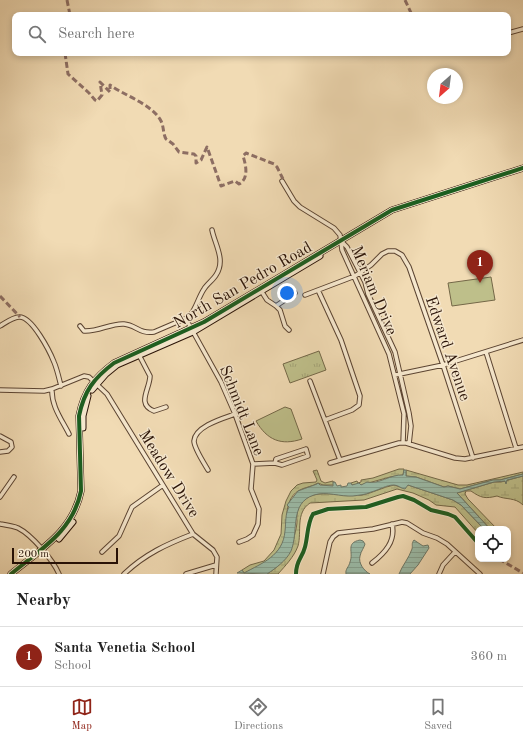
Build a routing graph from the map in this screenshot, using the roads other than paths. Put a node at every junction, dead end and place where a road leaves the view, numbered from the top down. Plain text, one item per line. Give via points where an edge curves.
1 (523, 29) edge
2 (511, 32) edge
3 (523, 168) edge
4 (282, 181) dead end
5 (212, 230) dead end
6 (342, 241) junction
7 (361, 272) junction
8 (355, 276) junction
9 (261, 290) junction
10 (318, 290) junction
11 (295, 293) dead end
12 (305, 295) dead end
13 (276, 306) junction
14 (186, 319) junction
15 (0, 326) edge
16 (80, 326) dead end
17 (192, 330) junction
18 (289, 330) dead end
19 (523, 340) edge
20 (486, 352) junction
21 (138, 354) junction
22 (443, 365) junction
23 (401, 374) junction
24 (395, 375) junction
25 (310, 381) dead end
26 (95, 382) junction
27 (61, 386) junction
28 (52, 389) junction
29 (0, 390) edge
30 (166, 407) dead end
31 (235, 414) junction
32 (325, 420) junction
33 (69, 434) dead end
34 (0, 436) edge
35 (403, 443) junction
36 (409, 444) junction
37 (523, 447) edge
38 (516, 448) junction
39 (0, 452) edge
40 (473, 458) junction
41 (340, 460) junction
42 (275, 462) junction
43 (330, 463) dead end
44 (253, 464) junction
45 (208, 470) dead end
46 (14, 478) dead end
47 (163, 485) junction
48 (0, 496) edge
49 (0, 524) edge
50 (392, 524) junction
51 (193, 534) junction
52 (239, 542) dead end
53 (43, 550) junction
54 (102, 552) dead end
55 (455, 552) junction
56 (372, 563) dead end
57 (216, 565) junction
58 (11, 574) edge
59 (16, 574) edge
60 (59, 574) edge
61 (124, 574) edge
62 (186, 574) edge
63 (216, 574) edge
64 (323, 574) edge
65 (439, 574) edge
66 (480, 574) edge

1 - 2 street
3 - 6 main road, North San Pedro Road via 392,210
4 - 6 street via 294,202 334,228
5 - 14 street via 220,252 219,271 203,290
6 - 7 street, Meriam Drive
6 - 8 street, Meriam Drive via 342,250
6 - 9 main road, North San Pedro Road
7 - 8 street
7 - 22 street, Edward Avenue via 388,251 402,255 409,267
7 - 23 street, Meriam Drive via 368,294 393,346
8 - 10 street
8 - 24 street, Meriam Drive via 383,339
9 - 13 street via 267,300
9 - 17 main road, North San Pedro Road
10 - 12 street
10 - 32 street via 341,340 360,396 359,405 352,410
11 - 13 street
13 - 18 street
14 - 16 street via 148,333 124,324 92,332 84,331
14 - 17 street, Schmidt Lane
15 - 27 street via 20,317 30,323 44,341 55,362
17 - 21 main road, North San Pedro Road
17 - 31 street, Schmidt Lane via 221,382
19 - 20 street
20 - 22 street
20 - 38 street
21 - 26 main road, North San Pedro Road via 114,363
21 - 30 street via 150,376 145,398 148,409 154,411
22 - 23 street
22 - 40 street, Edward Avenue
23 - 24 street
23 - 36 street, Meriam Drive via 411,426
24 - 35 street, Meriam Drive via 404,414
25 - 32 street
26 - 27 street via 86,376
26 - 47 street, Meadow Drive via 107,394
26 - 53 main road, North San Pedro Road via 83,399 79,416 81,491 78,503 66,526
27 - 28 street
28 - 29 street
28 - 33 street via 54,405
31 - 44 street, Schmidt Lane
31 - 45 street via 198,431 194,440 195,446
32 - 41 street
34 - 39 street via 10,442 12,447 10,451
35 - 36 street
35 - 41 street
36 - 40 street via 455,458
37 - 38 street
38 - 40 street
41 - 43 street
42 - 42 street via 282,465 308,456 306,449 276,459
42 - 44 street
44 - 52 street, Schmidt Lane via 251,489 258,503 258,524 253,535
46 - 48 street
47 - 51 street, Meadow Drive
47 - 54 street via 132,507 119,536
49 - 53 street via 22,530
50 - 55 street via 406,523 441,540
50 - 56 street via 392,540 382,556
50 - 64 street via 338,533 330,542
51 - 57 street, Meadow Drive via 213,550 217,557
51 - 61 street via 162,546
53 - 58 main road, North San Pedro Road
53 - 59 main road, North San Pedro Road
53 - 60 street via 56,565
55 - 65 street
55 - 66 street
57 - 62 street
57 - 63 street, Meadow Drive

